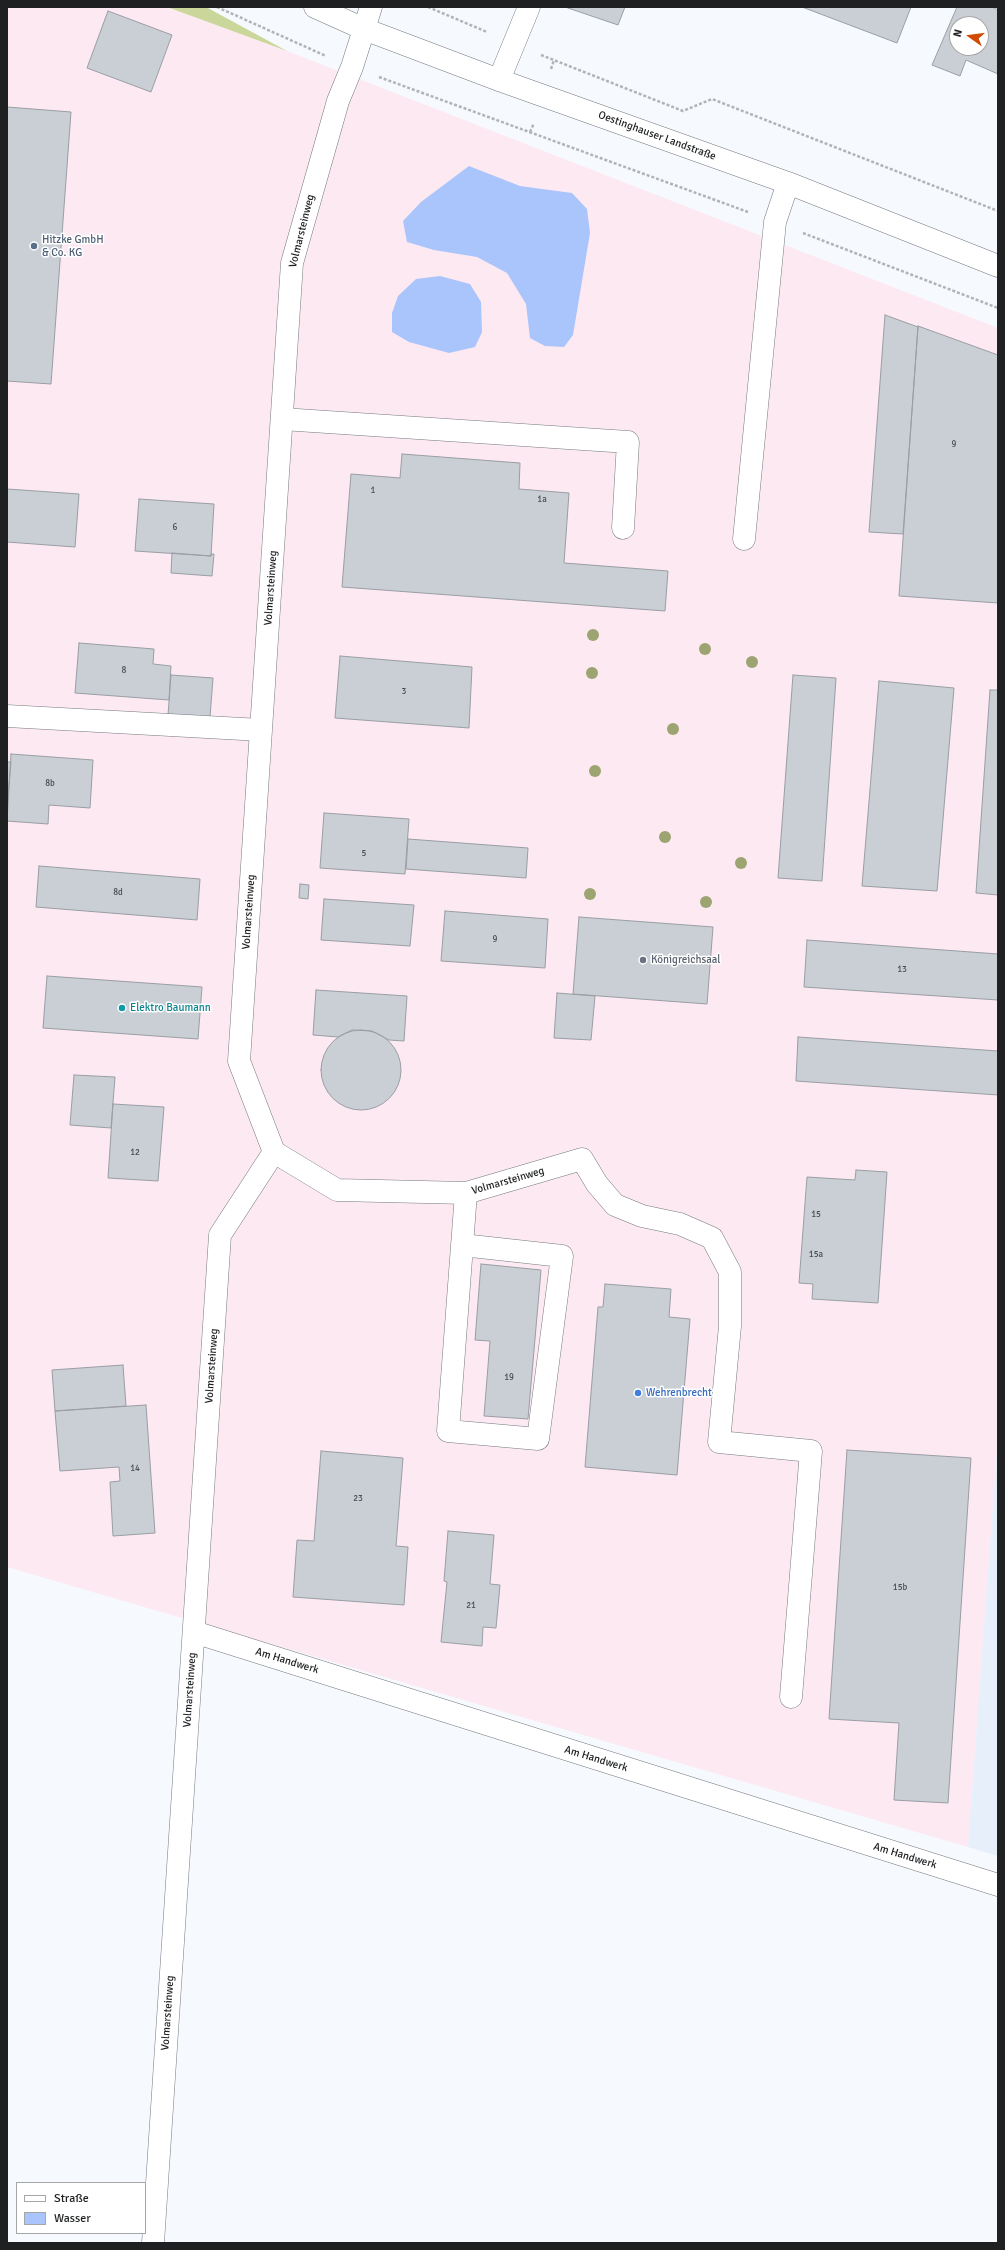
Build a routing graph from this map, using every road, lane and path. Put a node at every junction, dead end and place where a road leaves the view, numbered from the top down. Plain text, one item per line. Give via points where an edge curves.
1 (217, 7) edge
2 (315, 7) edge
3 (371, 7) edge
4 (428, 7) edge
5 (529, 7) edge
6 (364, 29) junction
7 (514, 44) junction
8 (352, 67) junction
9 (499, 80) junction
10 (788, 184) junction
11 (998, 211) edge
12 (775, 222) junction
13 (998, 266) edge
14 (998, 308) edge
15 (282, 419) junction
16 (623, 528) dead end
17 (744, 538) dead end
18 (7, 716) edge
19 (261, 730) junction
20 (274, 1152) junction
21 (466, 1193) junction
22 (462, 1245) junction
23 (194, 1632) junction
24 (791, 1697) dead end
25 (998, 1885) edge
26 (153, 2243) edge

1 - 8 path
2 - 6 street, Oestinghauser Landstraße
3 - 6 street, Volmarsteinweg
4 - 7 path
5 - 7 street
6 - 8 street, Volmarsteinweg
6 - 9 street, Oestinghauser Landstraße
7 - 9 street
7 - 11 path via 683,111 712,99
8 - 12 path
8 - 15 street, Volmarsteinweg via 338,101 292,263
9 - 10 street, Oestinghauser Landstraße
10 - 12 street
10 - 13 street, Oestinghauser Landstraße
12 - 14 path
12 - 17 street
15 - 16 street via 628,442
15 - 19 street, Volmarsteinweg
18 - 19 street
19 - 20 street, Volmarsteinweg via 239,1061
20 - 21 street, Volmarsteinweg via 338,1190
20 - 23 street, Volmarsteinweg via 220,1235
21 - 22 street
21 - 24 street, Volmarsteinweg via 582,1159 597,1184 615,1205 642,1216 680,1224 712,1238 730,1272 730,1326 719,1442 811,1451
22 - 22 street via 448,1431 538,1439 562,1256
23 - 25 street, Am Handwerk
23 - 26 street, Volmarsteinweg

